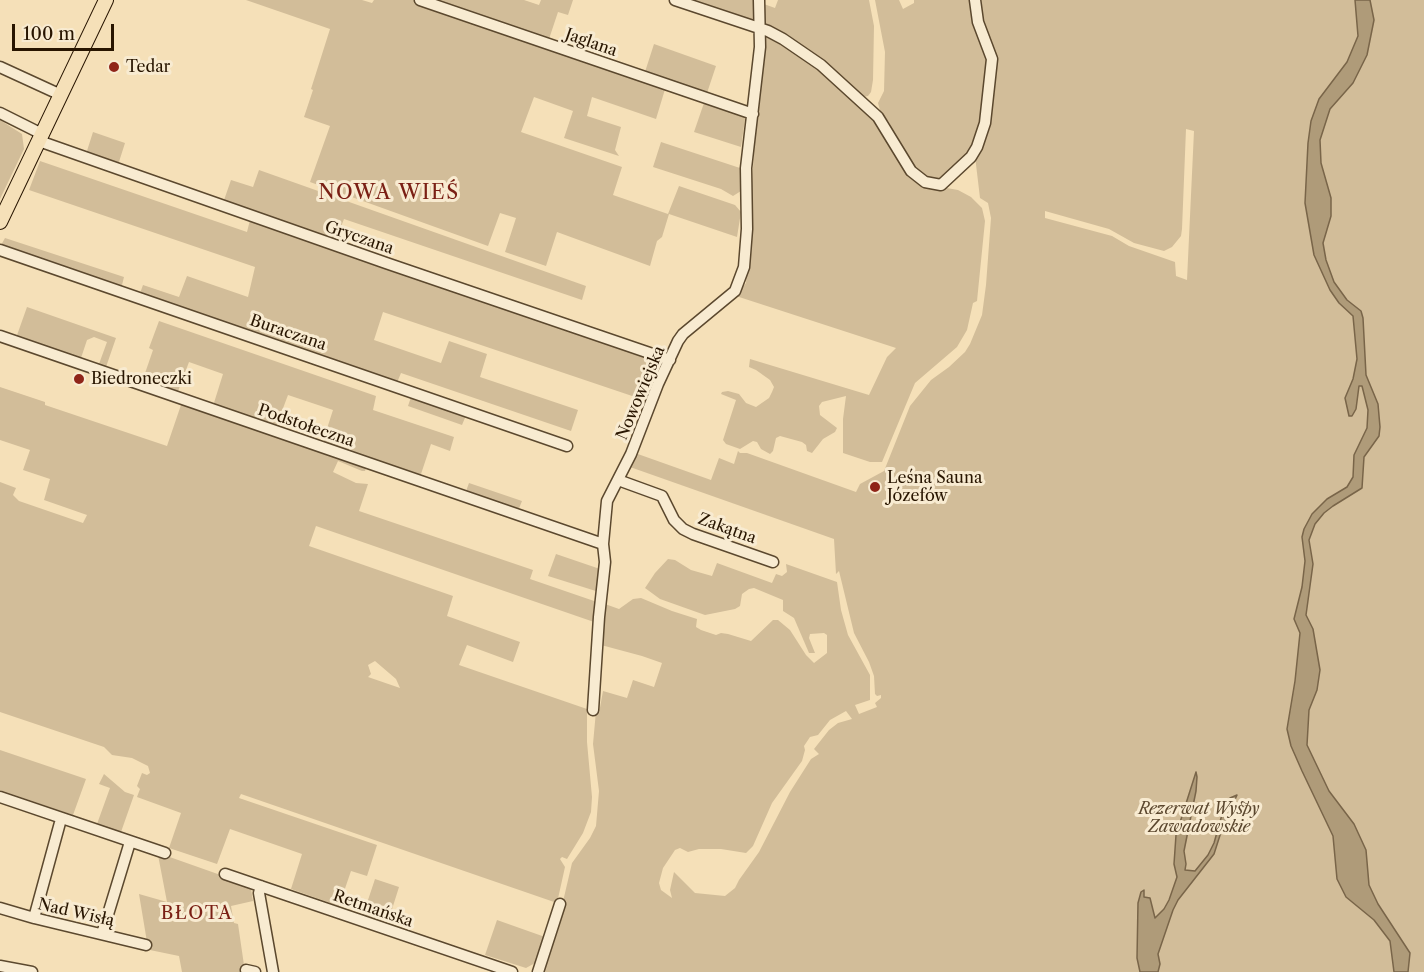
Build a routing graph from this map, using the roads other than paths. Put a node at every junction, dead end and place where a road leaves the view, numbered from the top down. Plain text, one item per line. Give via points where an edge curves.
1 (106, 0) edge
2 (420, 0) edge
3 (675, 0) edge
4 (759, 0) edge
5 (975, 0) edge
6 (758, 28) junction
7 (0, 67) edge
8 (61, 95) junction
9 (0, 113) edge
10 (753, 114) junction
11 (41, 137) junction
12 (0, 222) edge
13 (0, 250) edge
14 (0, 336) edge
15 (669, 360) junction
16 (567, 446) dead end
17 (618, 480) junction
18 (603, 544) junction
19 (773, 562) dead end
20 (593, 710) dead end
21 (0, 797) edge
22 (62, 819) junction
23 (130, 842) junction
24 (165, 853) dead end
25 (225, 874) dead end
26 (261, 886) junction
27 (560, 904) dead end
28 (0, 908) edge
29 (34, 918) junction
30 (102, 934) junction
31 (146, 945) dead end
32 (0, 966) edge
33 (33, 972) edge
34 (273, 972) edge
35 (512, 972) edge
36 (538, 972) edge

1 - 8 main road
2 - 10 street, Jaglana
3 - 6 street
4 - 6 street, Nowowiejska
5 - 6 street via 978,22 992,59 985,123 971,157 941,185 926,182 911,171 878,117 821,65 783,39
6 - 10 street, Nowowiejska via 760,47
7 - 8 street
8 - 11 main road
9 - 11 street, Gryczana
10 - 15 street, Nowowiejska via 740,282 722,303 683,334
11 - 12 main road
11 - 15 street, Gryczana via 375,259
13 - 16 street, Buraczana
14 - 18 street, Podstołeczna
15 - 17 street, Nowowiejska
17 - 18 street, Nowowiejska via 607,501
17 - 19 street, Zakątna via 662,495 683,529
18 - 20 street, Nowowiejska via 605,562
21 - 22 street
22 - 23 street
22 - 29 street
23 - 24 street
23 - 30 street
25 - 26 street, Retmańska
26 - 34 street
26 - 35 street, Retmańska
27 - 36 street
28 - 29 street, Nad Wisłą
29 - 30 street, Nad Wisłą
30 - 31 street, Nad Wisłą
32 - 33 street

